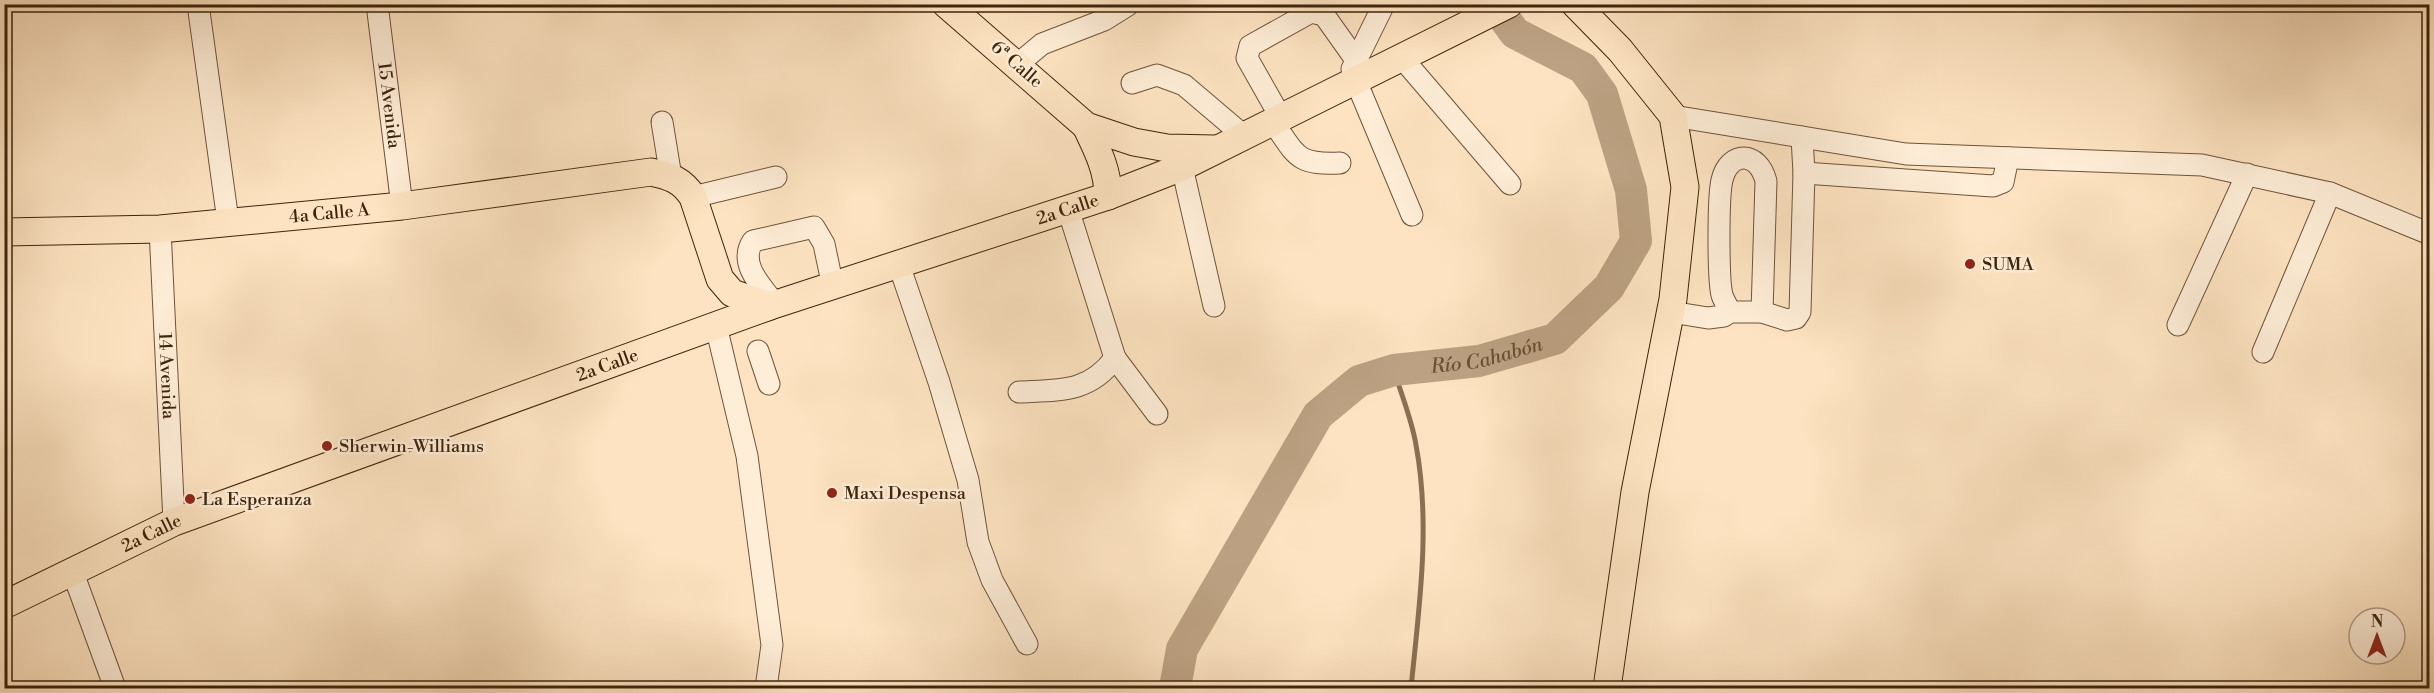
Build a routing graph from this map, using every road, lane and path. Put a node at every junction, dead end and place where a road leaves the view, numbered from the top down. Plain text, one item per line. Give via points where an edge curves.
1 (198, 4) edge
2 (377, 4) edge
3 (946, 4) edge
4 (1384, 4) edge
5 (1509, 4) edge
6 (1575, 4) edge
7 (1128, 5) edge
8 (1402, 58) junction
9 (1018, 64) junction
10 (1352, 75) junction
11 (1132, 83) dead end
12 (1673, 116) junction
13 (1277, 120) junction
14 (662, 122) dead end
15 (1086, 126) junction
16 (1244, 136) junction
17 (1802, 136) junction
18 (1218, 150) junction
19 (2008, 158) junction
20 (1340, 163) dead end
21 (1182, 167) junction
22 (1804, 173) junction
23 (661, 174) junction
24 (2247, 174) junction
25 (776, 177) dead end
26 (1510, 184) dead end
27 (2330, 193) junction
28 (1108, 195) junction
29 (693, 197) junction
30 (402, 206) junction
31 (1068, 208) junction
32 (1412, 215) dead end
33 (228, 221) junction
34 (160, 229) junction
35 (4, 232) edge
36 (2430, 234) edge
37 (899, 265) junction
38 (833, 287) junction
39 (773, 305) junction
40 (1214, 306) dead end
41 (1671, 312) junction
42 (1730, 312) junction
43 (1762, 312) junction
44 (2178, 325) dead end
45 (716, 326) junction
46 (758, 351) dead end
47 (2263, 352) dead end
48 (1115, 358) junction
49 (769, 384) dead end
50 (1019, 392) dead end
51 (1157, 414) dead end
52 (174, 522) junction
53 (73, 573) junction
54 (4, 605) edge
55 (1027, 644) dead end
56 (115, 688) edge
57 (766, 688) edge
58 (1607, 688) edge

1 - 33 street
2 - 30 street, 15 Avenida
3 - 9 main road, 6ª Calle
4 - 10 street
5 - 8 main road, 2a Calle
6 - 12 main road via 1620,50
7 - 9 street via 1104,20 1042,44
8 - 10 main road, 2a Calle
8 - 26 street
9 - 15 main road, 6ª Calle
10 - 13 main road, 2a Calle
10 - 13 street via 1324,15 1317,12 1250,46 1247,58
10 - 32 street
11 - 16 street via 1157,75 1184,85
12 - 17 street
12 - 41 main road via 1685,187
13 - 16 main road, 2a Calle
13 - 20 street via 1300,159 1315,164
14 - 23 street
15 - 18 main road, 6ª Calle via 1167,148
15 - 28 main road, 6ª Calle via 1103,163
16 - 18 main road, 2a Calle
17 - 19 street via 1906,154
17 - 22 street
18 - 21 main road, 2a Calle
19 - 22 street via 2003,182 1993,186
19 - 24 street via 2202,165
21 - 28 main road, 2a Calle
21 - 40 street
22 - 43 street via 1800,312 1796,318 1787,320
23 - 29 main road via 686,185
23 - 30 main road, 4a Calle A
24 - 27 street
24 - 44 street
25 - 29 street
27 - 36 street
27 - 47 street
28 - 31 main road, 2a Calle
29 - 39 main road via 720,279 732,293 744,299
30 - 33 main road, 4a Calle A
31 - 37 main road, 2a Calle
31 - 48 street
33 - 34 main road, 4a Calle A
34 - 35 main road, 4a Calle A
34 - 52 street, 14 Avenida
37 - 38 main road, 2a Calle
37 - 55 street via 968,480 978,542 992,580
38 - 39 main road, 2a Calle
38 - 39 street via 824,244 814,227 753,241 747,249 747,262
39 - 45 main road, 2a Calle
41 - 42 street via 1708,318
41 - 58 main road via 1635,492
42 - 43 street
42 - 43 street via 1722,294 1720,190 1725,170 1745,158 1754,159 1762,167 1766,181
45 - 52 main road, 2a Calle
45 - 57 street via 747,456 772,645
46 - 49 street
48 - 50 street via 1102,376 1070,389
48 - 51 street
52 - 53 main road, 2a Calle
53 - 54 main road, 2a Calle
53 - 56 street

